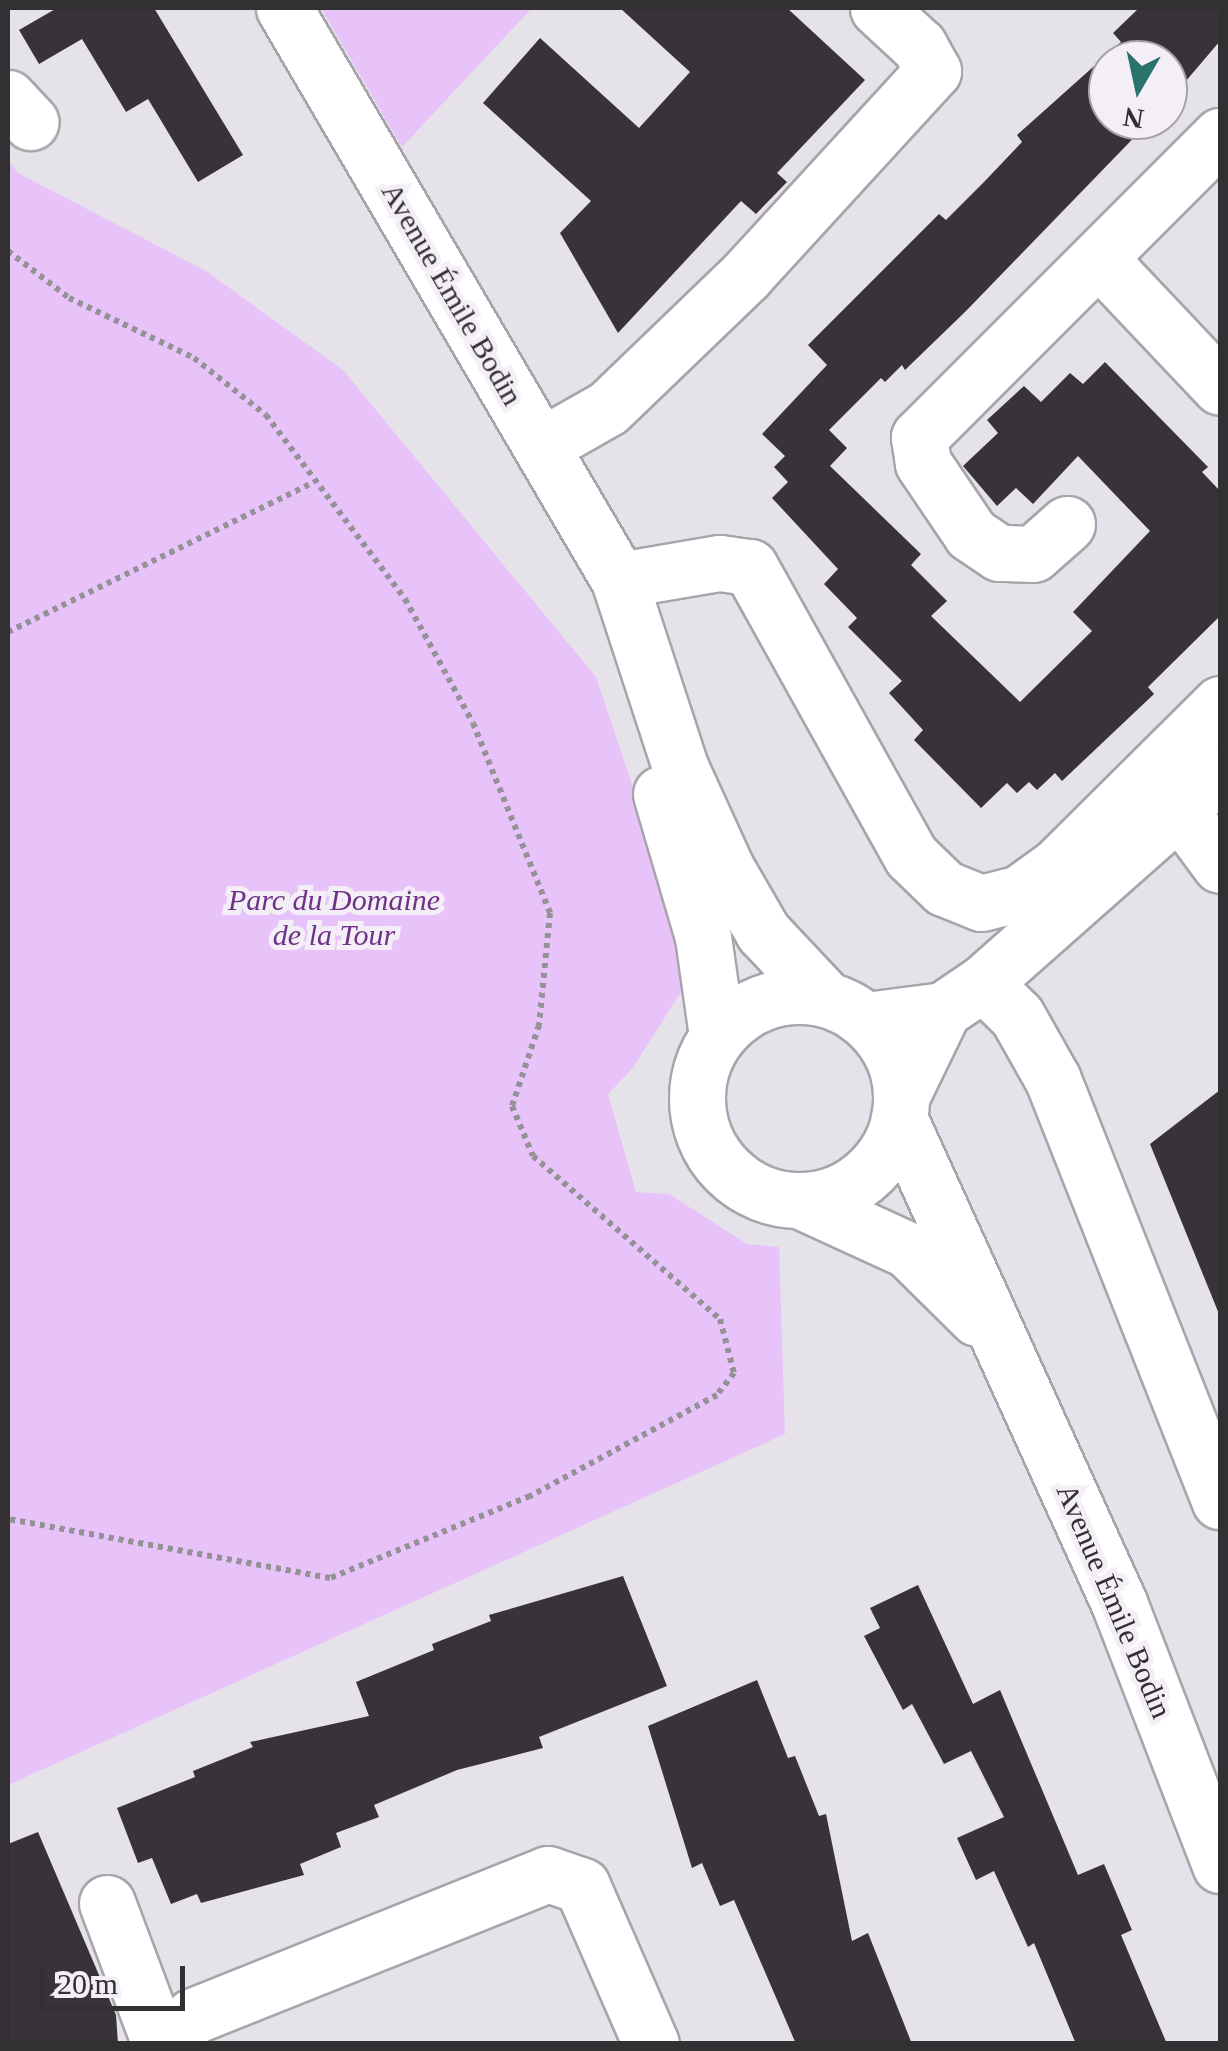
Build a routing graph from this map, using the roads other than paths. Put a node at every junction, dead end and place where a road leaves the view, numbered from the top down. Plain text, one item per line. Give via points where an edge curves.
1 (284, 8) edge
2 (878, 8) edge
3 (1220, 136) edge
4 (1100, 261) junction
5 (1220, 387) edge
6 (541, 446) junction
7 (1066, 524) dead end
8 (618, 580) junction
9 (1220, 704) edge
10 (1220, 773) edge
11 (1180, 811) junction
12 (1220, 865) edge
13 (963, 996) junction
14 (846, 1010) junction
15 (717, 1035) junction
16 (900, 1108) junction
17 (799, 1200) junction
18 (1001, 1341) junction
19 (1220, 1501) edge
20 (1220, 1865) edge
21 (107, 1903) dead end
22 (161, 2044) edge
23 (652, 2044) edge

1 - 6 main road, Avenue Émile Bodin
2 - 6 main road via 919,46 933,72 746,275 608,408
3 - 4 main road
4 - 5 main road
4 - 7 main road via 920,438 923,463 971,534 999,553 1033,554
6 - 8 main road, Avenue Émile Bodin
8 - 9 main road via 720,563 750,567 911,856 944,888 981,903 1018,894 1056,866
8 - 14 main road, Avenue Émile Bodin via 680,767 726,868 763,932
8 - 15 main road, Avenue Émile Bodin via 636,707 703,937
10 - 11 main road
11 - 12 main road
11 - 13 main road
13 - 14 main road
13 - 16 main road
13 - 19 main road via 1017,1016 1053,1080
14 - 15 main road via 778,997 735,1017
14 - 16 main road via 897,1068
15 - 17 main road via 698,1088 707,1144 730,1175 764,1194
16 - 17 main road via 886,1151 864,1178 833,1194
16 - 18 main road, Avenue Émile Bodin
17 - 18 main road, Avenue Émile Bodin via 908,1250
18 - 20 main road, Avenue Émile Bodin via 1119,1604
21 - 22 main road
22 - 23 main road via 193,2016 548,1874 582,1886

